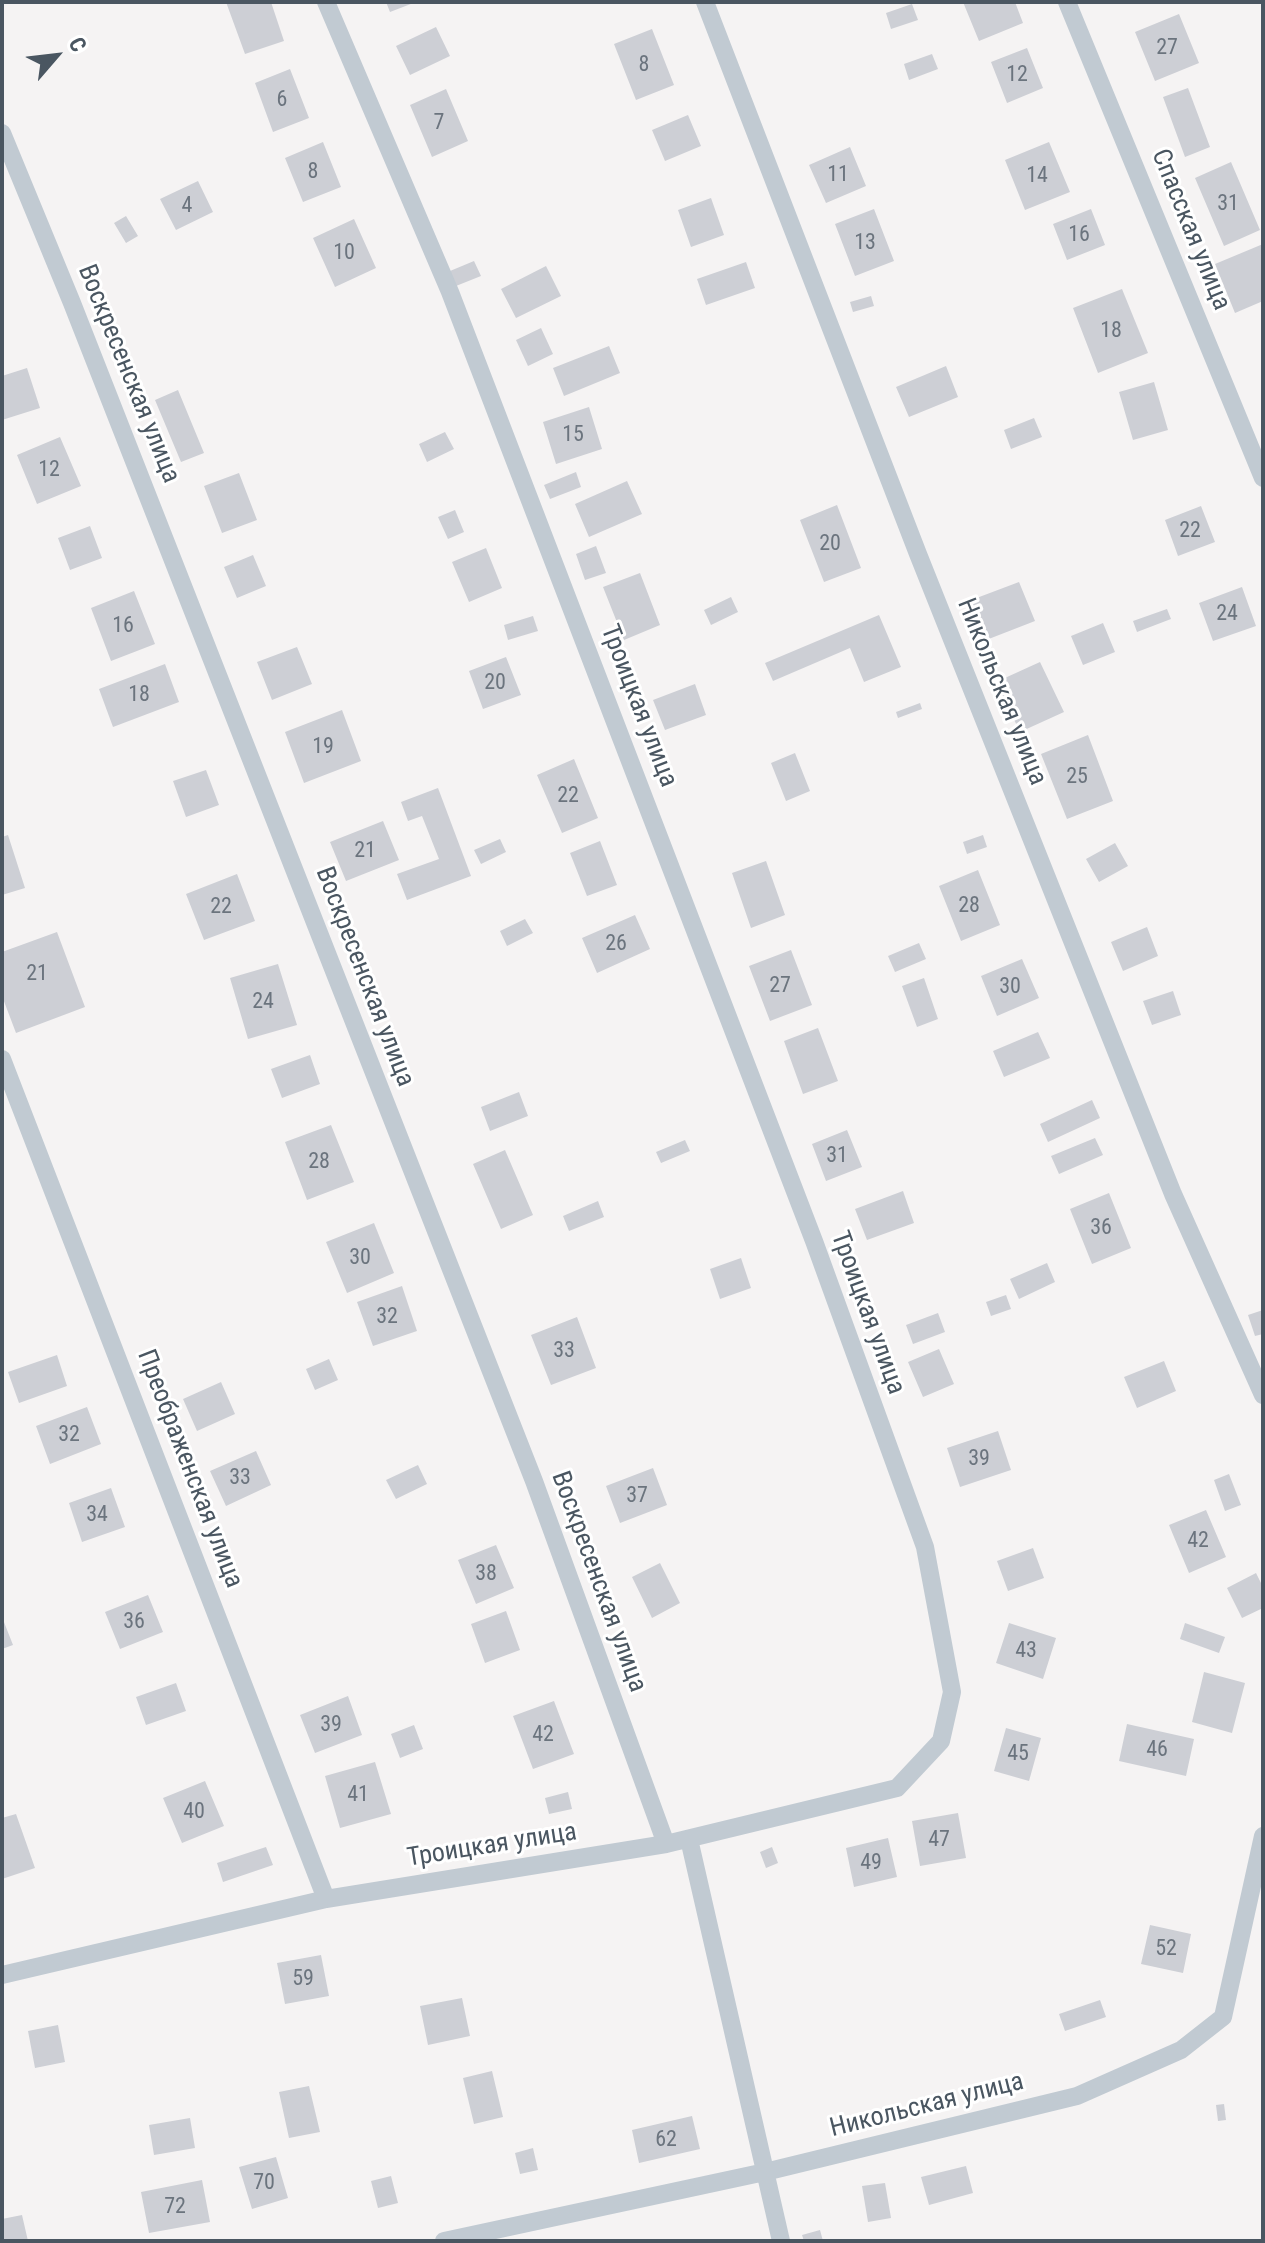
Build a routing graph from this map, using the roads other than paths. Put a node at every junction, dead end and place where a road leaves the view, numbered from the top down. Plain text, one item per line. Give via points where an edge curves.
1 (326, 2) edge
2 (705, 2) edge
3 (1067, 2) edge
4 (2, 133) edge
5 (1263, 478) edge
6 (2, 1059) edge
7 (1263, 1395) edge
8 (1263, 1836) edge
9 (689, 1839) junction
10 (666, 1844) junction
11 (326, 1899) junction
12 (2, 1975) edge
13 (765, 2172) junction
14 (444, 2241) edge
15 (781, 2241) edge

1 - 9 street, Троицкая улица via 450,292 630,759 814,1241 925,1547 937,1597 952,1692 941,1741 897,1788
2 - 7 street, Никольская улица via 1173,1194
3 - 5 street, Спасская улица
4 - 10 street, Воскресенская улица via 534,1481
6 - 11 street, Преображенская улица
8 - 13 street, Никольская улица via 1223,2017 1181,2050 1077,2096
9 - 10 street, Троицкая улица
9 - 13 street
10 - 11 street, Троицкая улица
11 - 12 street, Троицкая улица
13 - 14 street, Никольская улица
13 - 15 street

